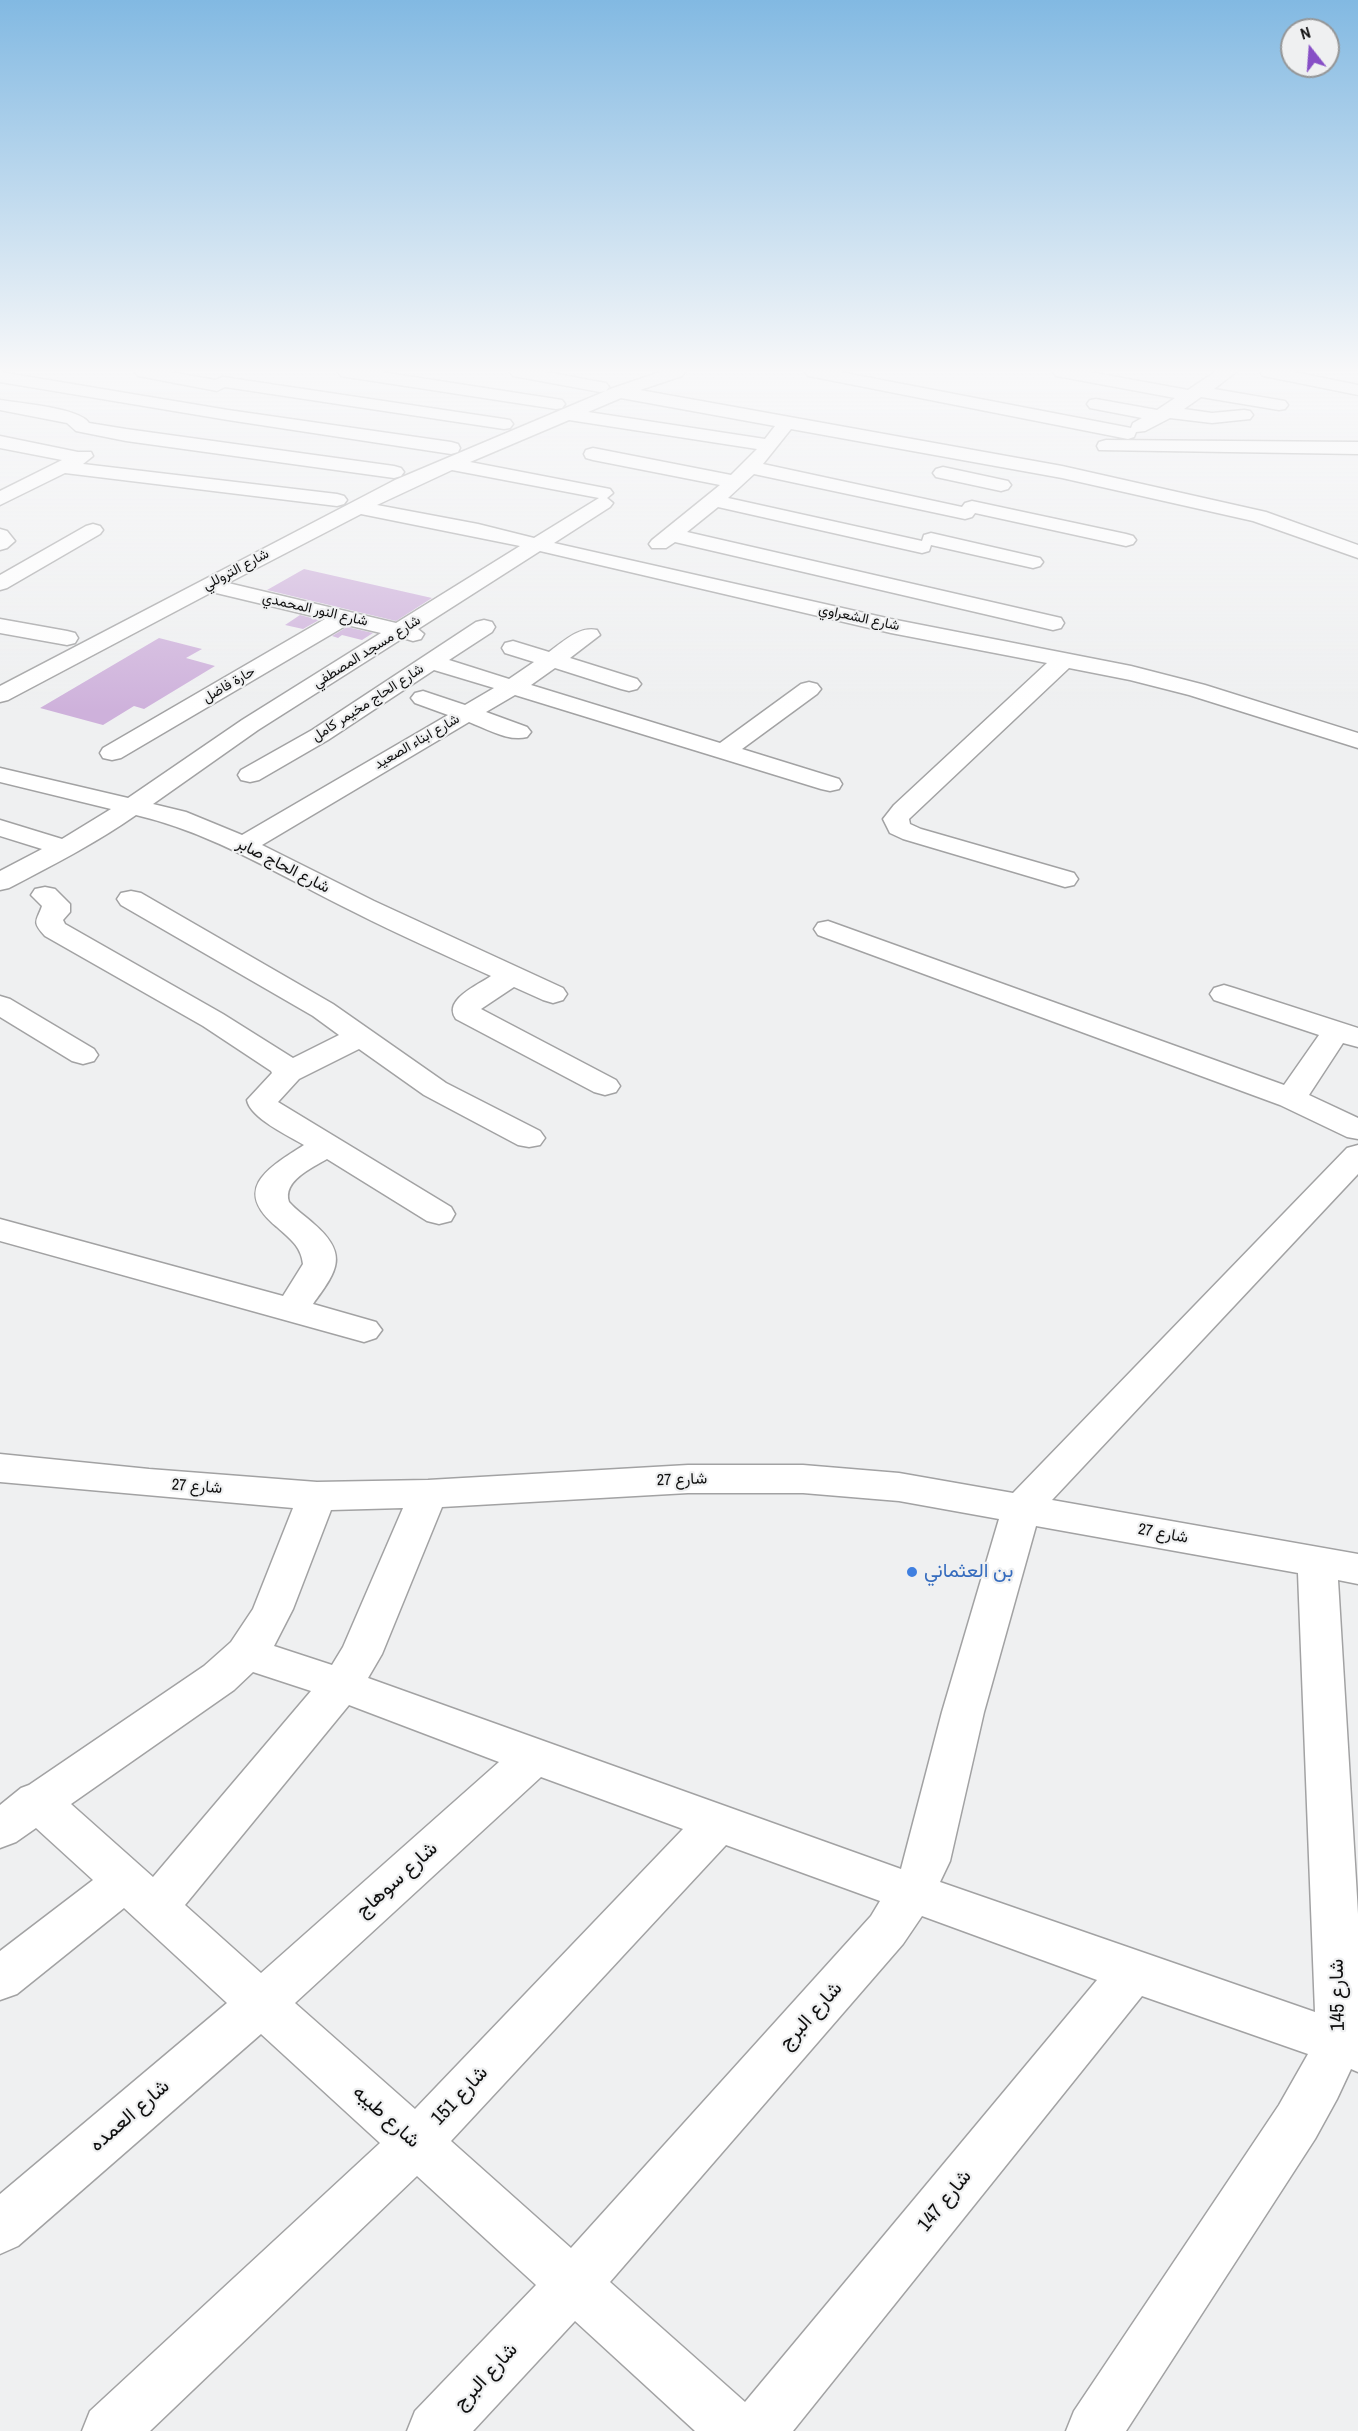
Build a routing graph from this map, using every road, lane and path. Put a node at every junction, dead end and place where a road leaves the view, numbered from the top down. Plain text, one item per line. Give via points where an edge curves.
1 (22, 485) edge
2 (196, 485) edge
3 (374, 485) edge
4 (386, 485) edge
5 (558, 485) edge
6 (727, 485) edge
7 (847, 485) edge
8 (1001, 485) edge
9 (1115, 485) edge
10 (5, 493) edge
11 (47, 496) dead end
12 (712, 500) junction
13 (347, 503) junction
14 (969, 510) junction
15 (93, 530) dead end
16 (0, 535) edge
17 (672, 535) junction
18 (1126, 540) dead end
19 (0, 544) edge
20 (539, 544) junction
21 (921, 548) junction
22 (1358, 552) edge
23 (1033, 562) dead end
24 (628, 567) junction
25 (0, 584) edge
26 (208, 585) junction
27 (345, 617) junction
28 (1053, 623) dead end
29 (0, 626) edge
30 (484, 627) dead end
31 (401, 631) junction
32 (588, 635) dead end
33 (68, 638) junction
34 (458, 645) junction
35 (513, 648) dead end
36 (553, 661) junction
37 (1063, 661) junction
38 (431, 662) junction
39 (1, 673) edge
40 (629, 684) dead end
41 (511, 688) junction
42 (809, 689) dead end
43 (0, 695) edge
44 (423, 698) dead end
45 (466, 713) junction
46 (250, 725) junction
47 (519, 732) dead end
48 (1358, 741) edge
49 (308, 742) junction
50 (723, 752) junction
51 (112, 753) dead end
52 (250, 775) dead end
53 (5, 781) edge
54 (830, 784) dead end
55 (135, 806) junction
56 (0, 828) edge
57 (243, 845) junction
58 (65, 848) junction
59 (1065, 879) dead end
60 (0, 882) edge
61 (45, 895) dead end
62 (131, 899) dead end
63 (828, 929) dead end
64 (511, 976) junction
65 (553, 994) dead end
66 (1224, 994) dead end
67 (0, 1005) edge
68 (1347, 1034) edge
69 (359, 1037) junction
70 (83, 1055) dead end
71 (287, 1073) junction
72 (605, 1086) dead end
73 (1291, 1098) junction
74 (1358, 1130) edge
75 (529, 1138) dead end
76 (326, 1145) junction
77 (1358, 1155) edge
78 (439, 1214) dead end
79 (0, 1230) edge
80 (291, 1311) junction
81 (364, 1330) dead end
82 (0, 1468) edge
83 (428, 1494) junction
84 (317, 1496) junction
85 (1021, 1509) junction
86 (1337, 1565) edge
87 (246, 1653) junction
88 (341, 1685) junction
89 (534, 1757) junction
90 (38, 1801) junction
91 (718, 1823) junction
92 (0, 1829) edge
93 (912, 1893) junction
94 (140, 1894) junction
95 (1133, 1972) junction
96 (0, 1979) edge
97 (261, 2004) junction
98 (1348, 2045) edge
99 (416, 2143) junction
100 (0, 2228) edge
101 (573, 2285) junction
102 (110, 2431) edge
103 (435, 2431) edge
104 (736, 2431) edge
105 (758, 2431) edge
106 (1094, 2431) edge

1 - 10 street
2 - 13 street, شارع الشعراوي
3 - 13 street, شارع التروللي
4 - 13 street, شارع التروللي
5 - 20 street, شارع مسجد المصطفي via 603,498
6 - 12 street
7 - 14 street
8 - 14 street
9 - 22 street via 1259,516
10 - 11 street
12 - 17 street
12 - 21 street
13 - 20 street, شارع الشعراوي
13 - 26 street, شارع التروللي
13 - 33 street, شارع التروللي
14 - 18 street
14 - 21 street
15 - 25 street
16 - 19 street via 5,541
17 - 24 street
17 - 28 street
20 - 24 street, شارع الشعراوي
20 - 31 street, شارع مسجد المصطفي
21 - 23 street
24 - 37 street, شارع الشعراوي
26 - 27 street, شارع النور المحمدي
26 - 43 street, شارع التروللي
27 - 31 street, شارع النور المحمدي
27 - 51 street, حارة فاضل
29 - 33 street
30 - 34 street, شارع الحاج مخيمر كامل
31 - 34 street, شارع النور المحمدي
31 - 46 street, شارع مسجد المصطفي
32 - 36 street, شارع ابناء الصعيد
33 - 39 street, شارع التروللي
34 - 38 street, شارع الحاج مخيمر كامل
35 - 36 street
36 - 40 street
36 - 41 street, شارع ابناء الصعيد
37 - 48 street, شارع الشعراوي via 1164,681
37 - 59 street via 896,819 899,828 912,834
38 - 41 street
38 - 49 street, شارع الحاج مخيمر كامل
41 - 45 street, شارع ابناء الصعيد
41 - 50 street
42 - 50 street
44 - 45 street
45 - 47 street
45 - 57 street, شارع ابناء الصعيد
46 - 49 street
46 - 55 street, شارع مسجد المصطفي
49 - 52 street, شارع الحاج مخيمر كامل
50 - 54 street
53 - 55 street, شارع الحاج صابر
55 - 57 street, شارع الحاج صابر via 177,817
55 - 58 street, شارع مسجد المصطفي
56 - 58 street
57 - 64 street, شارع الحاج صابر
58 - 60 street, شارع مسجد المصطفي
61 - 71 street via 56,904 56,912 49,918 55,930 213,1020 282,1065
62 - 69 street via 323,1010
63 - 73 street
64 - 65 street, شارع الحاج صابر
64 - 72 street via 470,1004 466,1014
66 - 68 street
67 - 70 street
68 - 73 street
69 - 71 street
69 - 75 street via 435,1089
71 - 76 street via 264,1095 262,1105
73 - 74 street
76 - 78 street
76 - 80 street via 285,1173 269,1196 273,1207 312,1239 319,1252 320,1265
77 - 85 street
79 - 80 street
80 - 81 street
82 - 84 street, شارع 27
83 - 84 street, شارع 27
83 - 85 street, شارع 27 via 688,1479 803,1479 899,1487
83 - 88 street via 361,1654
84 - 87 street via 273,1609
85 - 86 street, شارع 27
85 - 93 street, شارع البرج via 963,1712 927,1861
86 - 98 street, شارع 145 via 1339,1993
87 - 88 street
87 - 90 street via 219,1678
88 - 89 street
88 - 94 street
89 - 91 street
89 - 97 street, شارع سوهاج
90 - 92 street
90 - 94 street, شارع طيبه
91 - 93 street
91 - 99 street, شارع 151
93 - 95 street
93 - 101 street, شارع البرج via 887,1930
94 - 96 street
94 - 97 street, شارع طيبه
95 - 98 street
95 - 105 street, شارع 147
97 - 99 street, شارع طيبه
97 - 100 street, شارع العمده
98 - 106 street, شارع 145
99 - 101 street, شارع طيبه
99 - 102 street, شارع 151
101 - 103 street, شارع البرج
101 - 104 street, شارع طيبه

